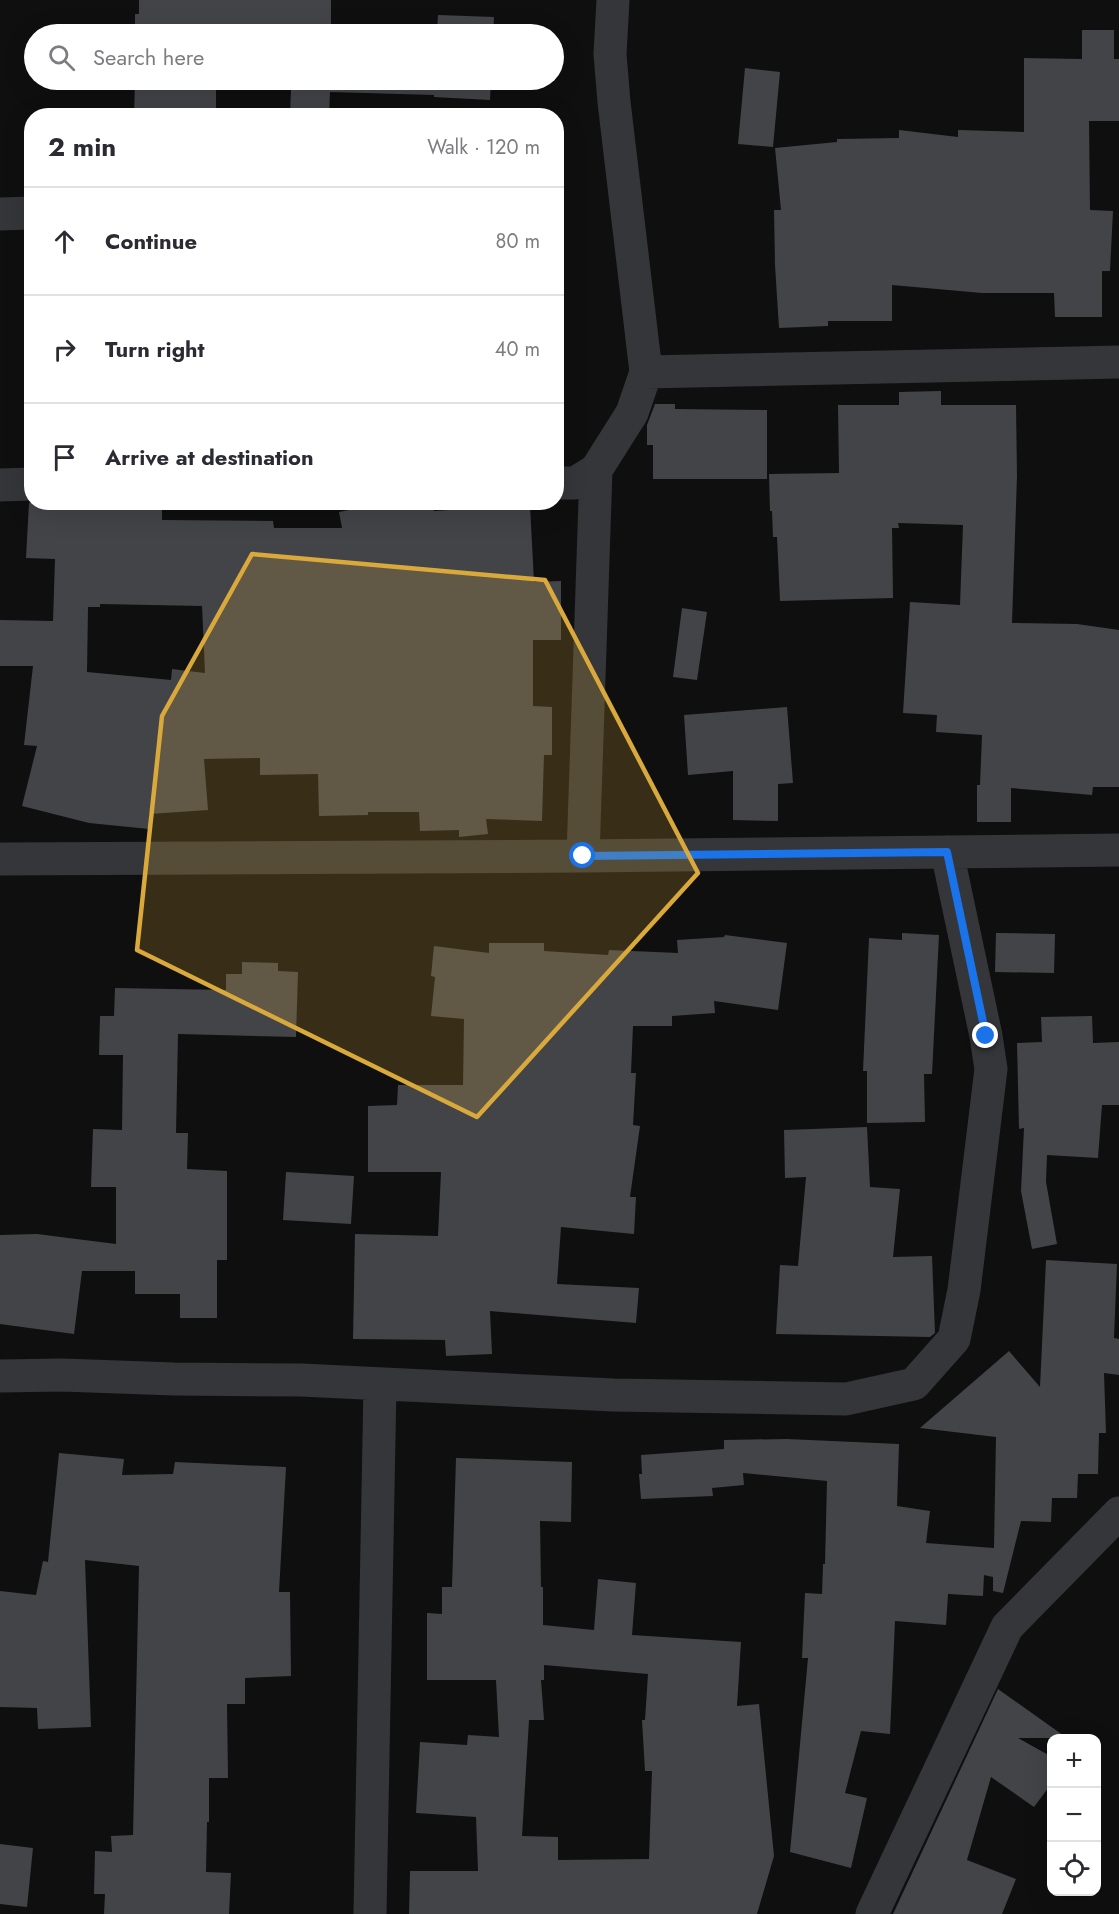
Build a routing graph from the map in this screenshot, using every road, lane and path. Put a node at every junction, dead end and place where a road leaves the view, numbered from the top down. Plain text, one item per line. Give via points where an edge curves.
1 (613, 0) edge
2 (24, 213) edge
3 (0, 214) edge
4 (1119, 362) edge
5 (646, 372) junction
6 (596, 470) junction
7 (564, 483) edge
8 (24, 484) edge
9 (0, 485) edge
10 (1119, 850) edge
11 (947, 852) junction
12 (583, 856) junction
13 (0, 859) edge
14 (0, 1376) edge
15 (380, 1384) junction
16 (1119, 1513) edge
17 (370, 1914) edge
18 (872, 1914) edge

1 - 5 street via 610,54 614,102
2 - 3 street
4 - 5 street
5 - 6 street via 632,413
6 - 7 street via 575,483
6 - 12 street
8 - 9 street
10 - 11 street
11 - 12 street
11 - 15 street via 991,1069 964,1290 954,1339 915,1384 846,1399 613,1395
12 - 13 street
14 - 15 street
15 - 17 street
16 - 18 street via 1007,1627

